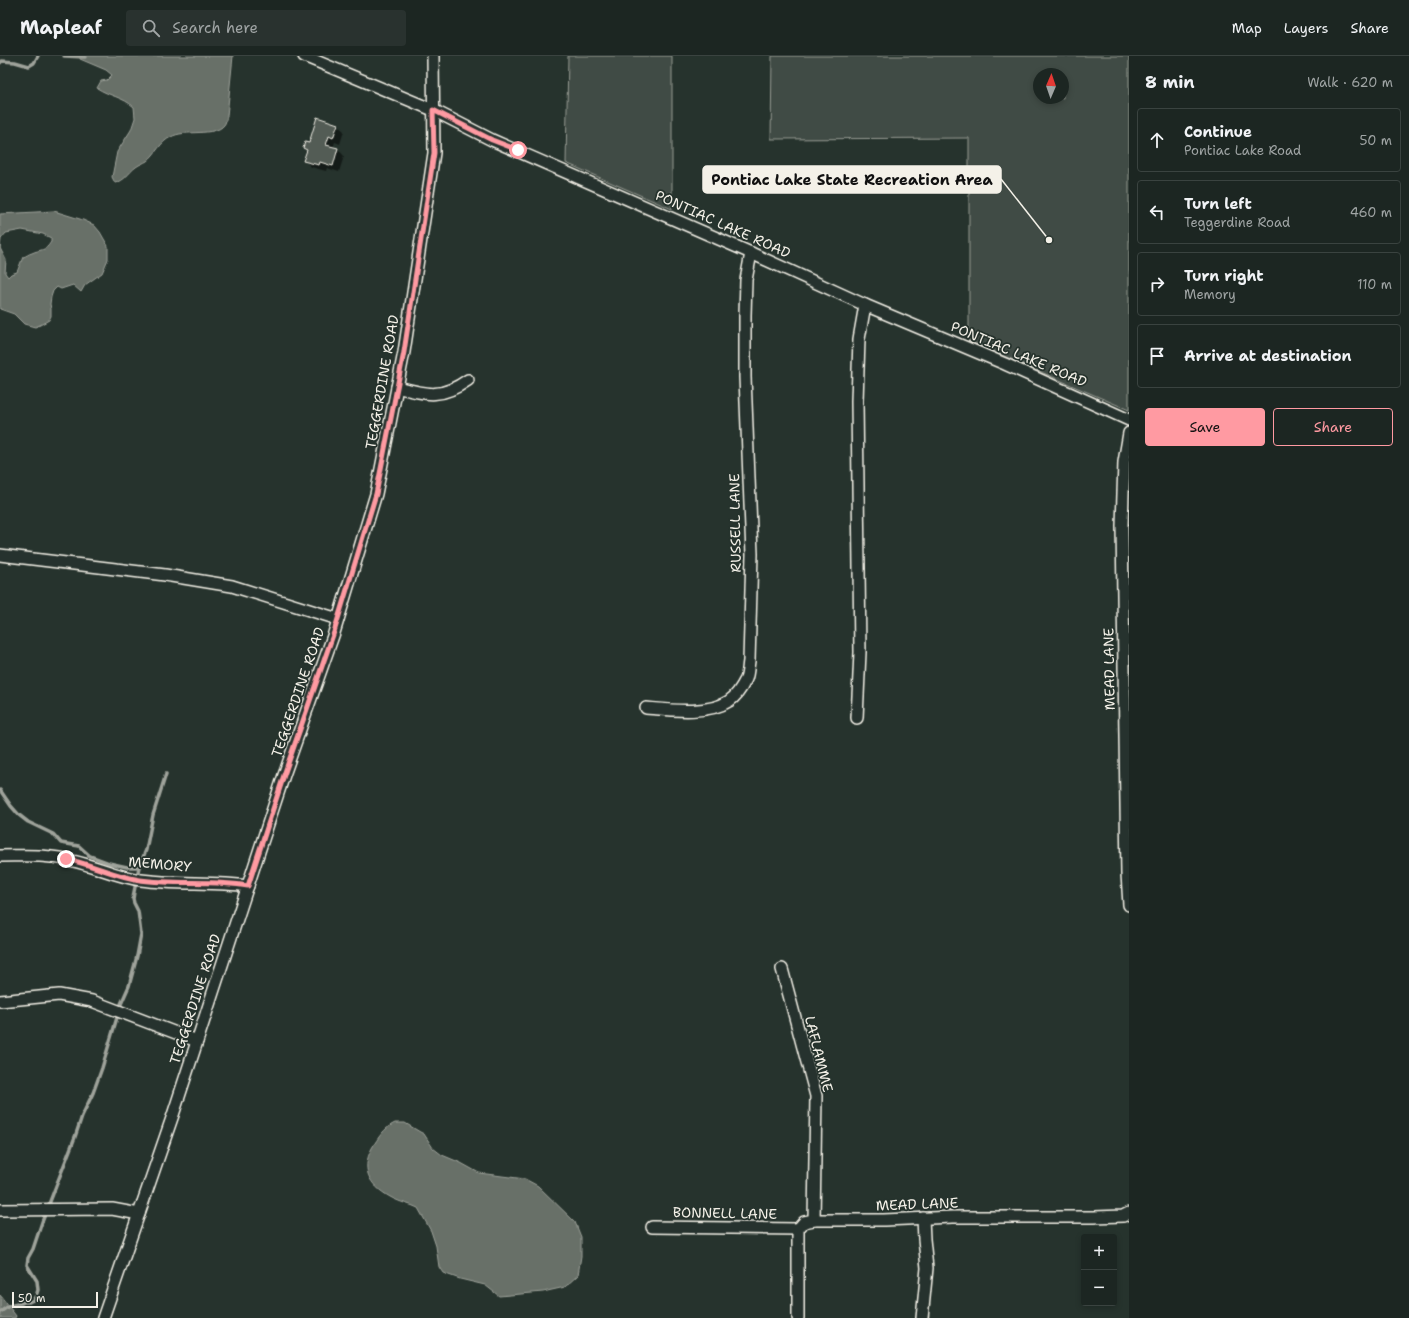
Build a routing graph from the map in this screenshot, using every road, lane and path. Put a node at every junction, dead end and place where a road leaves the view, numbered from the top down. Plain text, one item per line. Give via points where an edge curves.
1 (304, 56) edge
2 (433, 56) edge
3 (433, 110) junction
4 (751, 253) junction
5 (865, 305) junction
6 (468, 380) dead end
7 (397, 387) junction
8 (1129, 420) edge
9 (1129, 433) edge
10 (0, 555) edge
11 (338, 619) junction
12 (646, 708) dead end
13 (857, 718) dead end
14 (0, 856) edge
15 (248, 886) junction
16 (1129, 905) edge
17 (782, 969) dead end
18 (0, 1001) edge
19 (197, 1041) junction
20 (0, 1210) edge
21 (1129, 1213) edge
22 (139, 1214) junction
23 (923, 1218) junction
24 (814, 1220) junction
25 (652, 1226) dead end
26 (798, 1229) junction
27 (103, 1318) edge
28 (798, 1318) edge
29 (922, 1318) edge

1 - 3 street, PONTIAC LAKE ROAD
2 - 3 street, TEGGERDINE ROAD
3 - 4 street, PONTIAC LAKE ROAD via 492,140
3 - 7 street, TEGGERDINE ROAD via 434,153
4 - 5 street, PONTIAC LAKE ROAD
4 - 12 street, RUSSELL LANE via 746,280 745,315 745,384 752,554 749,661 746,678 739,692 728,701 714,707 699,710
5 - 8 street, PONTIAC LAKE ROAD
5 - 13 street via 859,339 857,400 860,652
6 - 7 street via 451,391 435,394
7 - 11 street, TEGGERDINE ROAD via 376,494
9 - 16 street, MEAD LANE via 1124,462 1122,526
10 - 11 street via 165,575 232,586
11 - 15 street, TEGGERDINE ROAD
14 - 15 street, MEMORY via 43,856 73,860 113,874 142,880
15 - 19 street, TEGGERDINE ROAD
17 - 24 street, LAFLAMME via 816,1096
18 - 19 street via 59,995 92,1001
19 - 22 street, TEGGERDINE ROAD
20 - 22 street via 112,1209
21 - 23 street, MEAD LANE via 1123,1216 1094,1217
22 - 27 street, TEGGERDINE ROAD
23 - 24 street, MEAD LANE
23 - 29 street via 927,1268
24 - 26 street, MEAD LANE via 804,1222
25 - 26 street, BONNELL LANE
26 - 28 street

